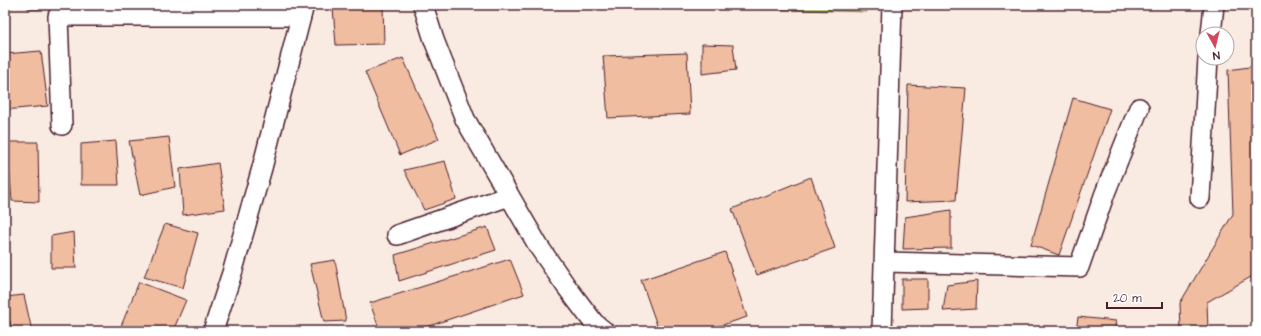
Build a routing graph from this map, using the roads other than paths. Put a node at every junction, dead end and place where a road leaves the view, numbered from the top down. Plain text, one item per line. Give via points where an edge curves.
1 (423, 5) edge
2 (892, 5) edge
3 (1214, 5) edge
4 (302, 11) edge
5 (1212, 26) edge
6 (1208, 66) edge
7 (1139, 108) dead end
8 (62, 125) dead end
9 (509, 196) junction
10 (1200, 198) dead end
11 (397, 236) dead end
12 (885, 262) junction
13 (213, 331) edge
14 (604, 331) edge
15 (882, 331) edge

1 - 9 street via 465,119
2 - 12 street
3 - 5 street
4 - 8 street via 58,16
4 - 13 street via 262,168
6 - 10 street
7 - 12 street via 1079,267
9 - 11 street
9 - 14 street via 566,286 594,323
12 - 15 street

